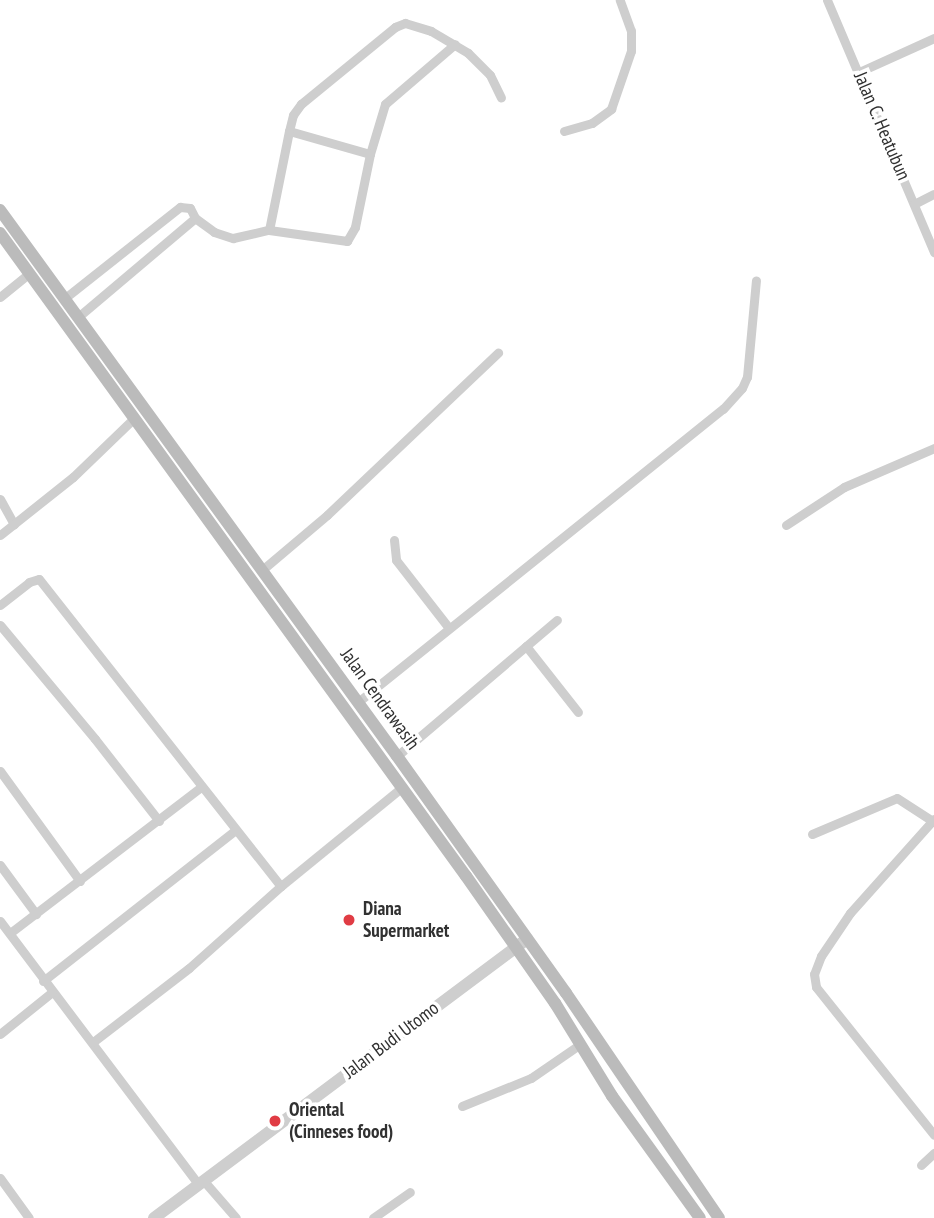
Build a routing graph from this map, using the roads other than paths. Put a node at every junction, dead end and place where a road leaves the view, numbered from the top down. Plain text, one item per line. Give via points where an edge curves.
1 (620, 0) edge
2 (827, 0) edge
3 (934, 38) edge
4 (455, 44) junction
5 (859, 72) junction
6 (501, 98) dead end
7 (289, 131) junction
8 (564, 131) dead end
9 (370, 154) junction
10 (934, 194) edge
11 (914, 204) junction
12 (0, 210) edge
13 (195, 218) junction
14 (269, 230) junction
15 (0, 233) edge
16 (934, 252) edge
17 (30, 273) junction
18 (756, 280) dead end
19 (0, 297) edge
20 (65, 298) junction
21 (78, 317) junction
22 (498, 353) dead end
23 (134, 418) junction
24 (934, 448) edge
25 (0, 499) edge
26 (14, 524) junction
27 (786, 525) dead end
28 (0, 535) edge
29 (394, 540) dead end
30 (262, 570) junction
31 (0, 605) edge
32 (557, 620) dead end
33 (0, 625) edge
34 (449, 628) junction
35 (526, 646) junction
36 (358, 702) junction
37 (578, 712) dead end
38 (397, 757) junction
39 (0, 771) edge
40 (201, 787) junction
41 (401, 788) junction
42 (934, 820) edge
43 (159, 821) junction
44 (234, 831) junction
45 (811, 834) dead end
46 (0, 865) edge
47 (80, 881) junction
48 (281, 886) junction
49 (36, 914) junction
50 (0, 921) edge
51 (10, 933) junction
52 (527, 939) junction
53 (515, 947) junction
54 (43, 981) junction
55 (52, 992) junction
56 (0, 1034) edge
57 (93, 1042) junction
58 (579, 1045) junction
59 (462, 1106) dead end
60 (934, 1135) edge
61 (934, 1153) edge
62 (921, 1165) dead end
63 (0, 1178) edge
64 (200, 1182) junction
65 (410, 1192) dead end
66 (29, 1218) edge
67 (154, 1218) edge
68 (236, 1218) edge
69 (373, 1218) edge
70 (700, 1218) edge
71 (719, 1218) edge

1 - 8 street via 631,31 631,51 611,109 592,123
2 - 5 street, Jalan C. Heatubun
3 - 5 street
4 - 6 street via 485,69
4 - 7 street via 418,26 400,24 296,109
4 - 9 street via 385,104
5 - 11 street, Jalan C. Heatubun
7 - 9 street
7 - 14 street
9 - 14 street via 349,240
10 - 11 street
11 - 16 street, Jalan C. Heatubun
12 - 20 main road, Jalan Cendrawasih
13 - 14 street via 214,232 233,238
13 - 20 street via 190,208 180,207
13 - 21 street
15 - 17 main road, Jalan Cendrawasih
17 - 19 street
17 - 23 main road, Jalan Cendrawasih
18 - 34 street via 747,377 742,388 723,409
20 - 21 main road, Jalan Cendrawasih
21 - 30 main road, Jalan Cendrawasih
22 - 30 street via 327,515
23 - 26 street via 73,477
23 - 41 main road, Jalan Cendrawasih
24 - 27 street via 845,487
25 - 26 street
26 - 28 street
29 - 34 street via 396,560
30 - 36 main road, Jalan Cendrawasih
31 - 40 street via 39,579
32 - 35 street
33 - 43 street
34 - 36 street
35 - 37 street
35 - 38 street
36 - 38 main road, Jalan Cendrawasih
38 - 52 main road, Jalan Cendrawasih
39 - 47 street
40 - 43 street
40 - 44 street
41 - 48 street
41 - 53 main road, Jalan Cendrawasih
42 - 45 street via 897,798
42 - 60 street via 850,914 814,974 816,987
43 - 47 street
44 - 48 street
44 - 54 street
46 - 49 street
47 - 49 street
48 - 57 street via 189,968
49 - 51 street
50 - 51 street
51 - 54 street
52 - 53 street, Jalan Budi Utomo
52 - 71 main road, Jalan Cendrawasih
53 - 58 main road, Jalan Cendrawasih
53 - 64 street, Jalan Budi Utomo
54 - 55 street
55 - 56 street
55 - 57 street
57 - 64 street
58 - 59 street via 531,1078
58 - 70 main road, Jalan Cendrawasih
61 - 62 street
63 - 66 street
64 - 67 street, Jalan Budi Utomo
64 - 68 street
65 - 69 street

